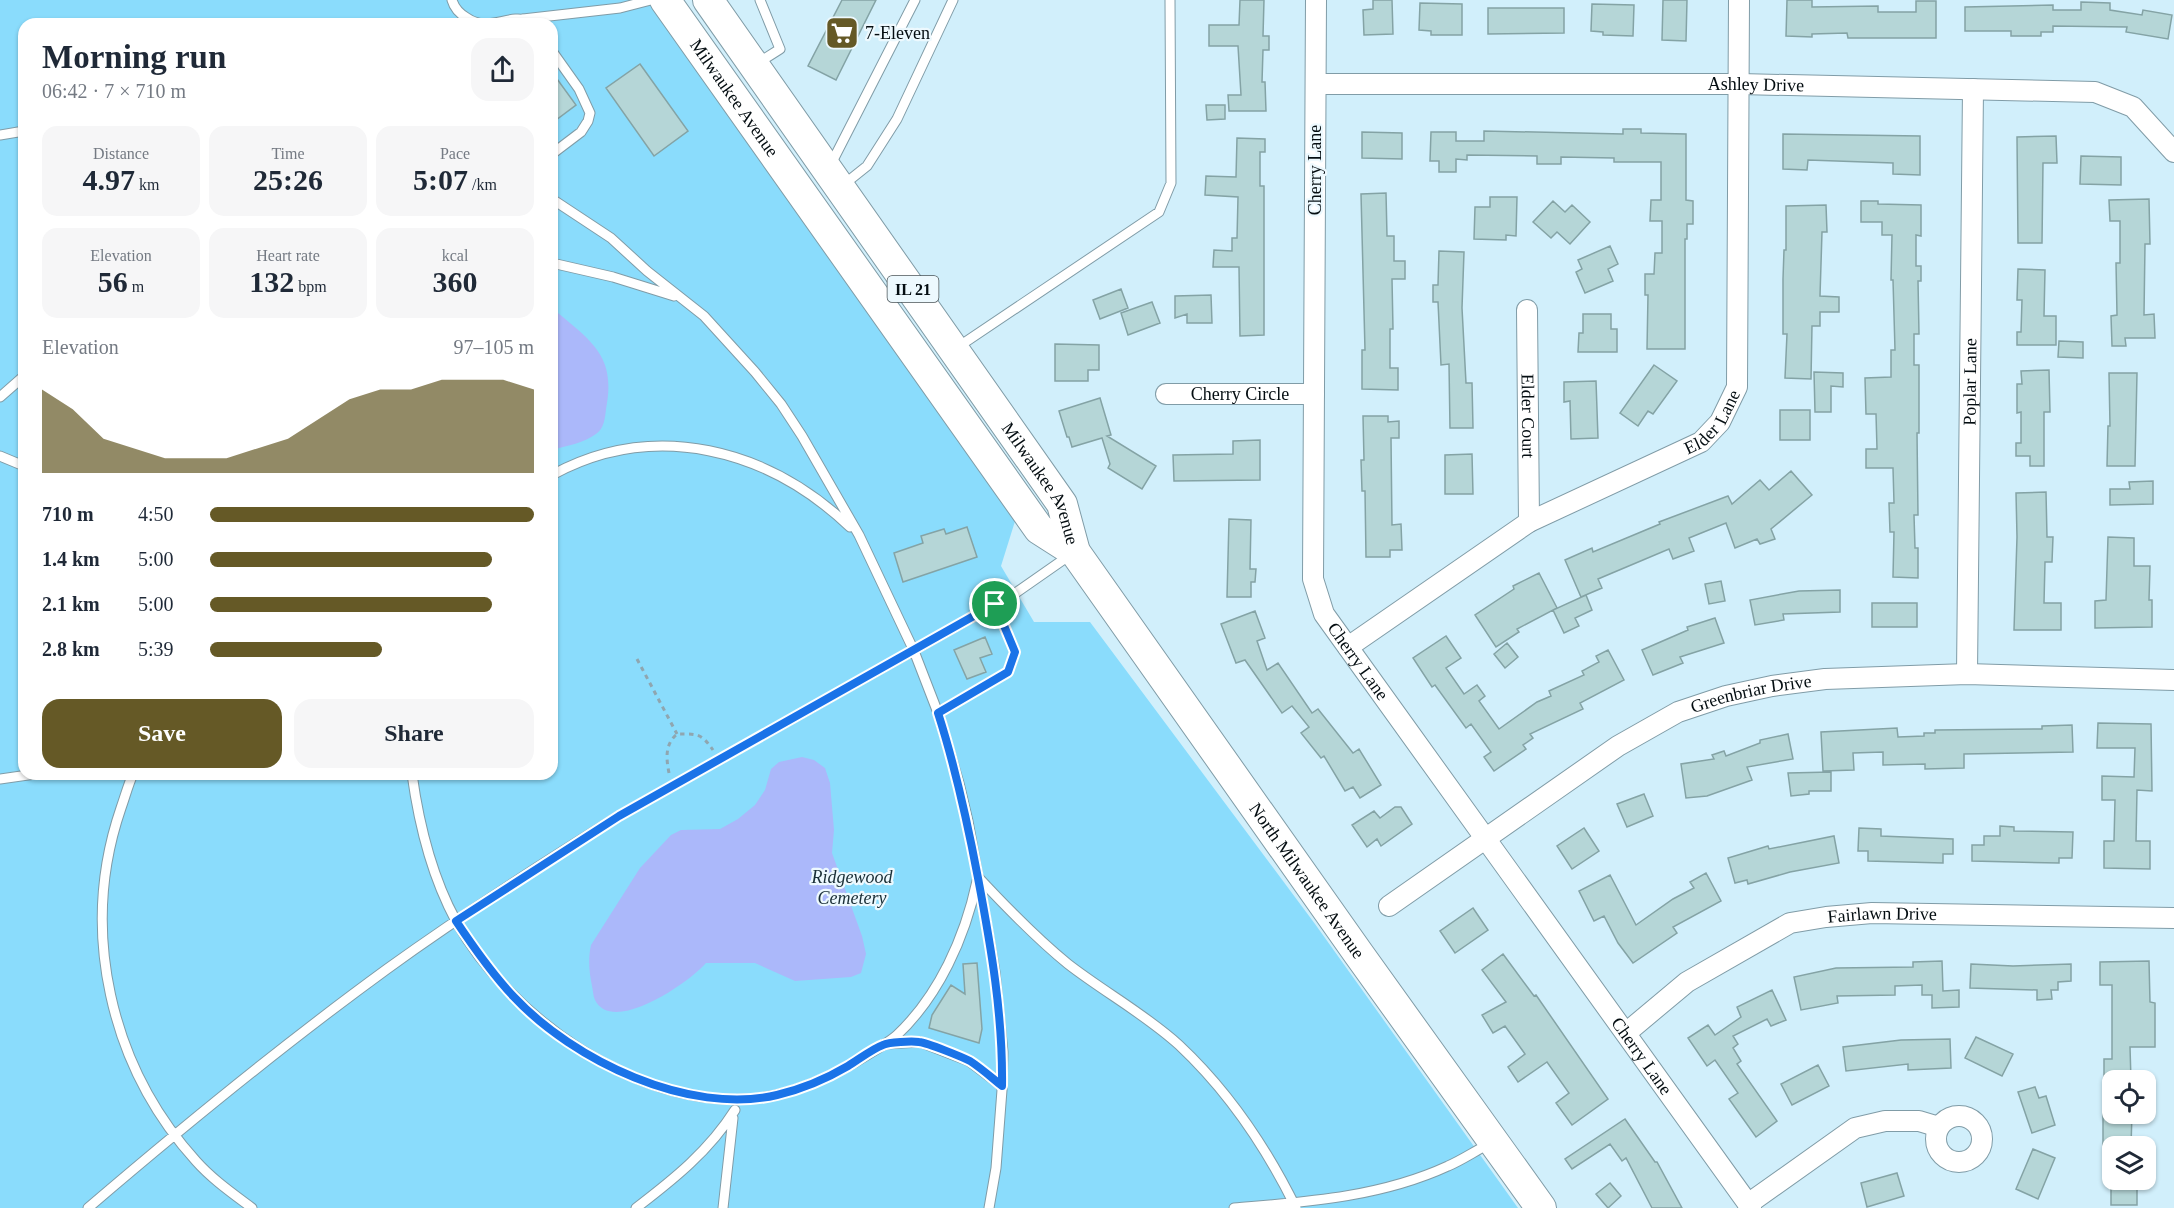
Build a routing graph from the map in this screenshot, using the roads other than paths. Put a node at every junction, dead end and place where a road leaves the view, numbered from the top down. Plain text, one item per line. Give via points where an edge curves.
1 (452, 0) edge
2 (651, 0) edge
3 (665, 0) edge
4 (708, 0) edge
5 (760, 0) edge
6 (903, 0) edge
7 (953, 0) edge
8 (1170, 0) edge
9 (1316, 0) edge
10 (1739, 0) edge
11 (914, 2) edge
12 (466, 18) edge
13 (532, 18) edge
14 (558, 59) edge
15 (755, 66) junction
16 (1316, 84) junction
17 (1740, 84) junction
18 (1973, 89) junction
19 (18, 132) edge
20 (0, 135) edge
21 (558, 149) edge
22 (2174, 152) edge
23 (834, 179) junction
24 (558, 203) edge
25 (558, 264) edge
26 (682, 299) junction
27 (1527, 310) dead end
28 (955, 349) junction
29 (18, 381) edge
30 (1166, 394) dead end
31 (1314, 394) junction
32 (0, 396) edge
33 (0, 456) edge
34 (18, 464) edge
35 (558, 472) edge
36 (1529, 522) junction
37 (859, 535) junction
38 (1075, 552) junction
39 (995, 604) junction
40 (1348, 647) junction
41 (914, 651) junction
42 (1967, 674) junction
43 (2174, 680) edge
44 (938, 713) junction
45 (18, 776) edge
46 (0, 779) edge
47 (131, 780) edge
48 (413, 780) edge
49 (1485, 838) junction
50 (977, 876) junction
51 (1389, 906) dead end
52 (2174, 918) edge
53 (456, 921) junction
54 (1626, 1033) junction
55 (883, 1045) junction
56 (1002, 1086) junction
57 (738, 1099) junction
58 (735, 1110) junction
59 (1939, 1126) dead end
60 (174, 1134) junction
61 (1494, 1142) junction
62 (1295, 1206) edge
63 (1749, 1206) edge
64 (88, 1208) edge
65 (252, 1208) edge
66 (636, 1208) edge
67 (723, 1208) edge
68 (989, 1208) edge
69 (1234, 1208) edge
70 (1541, 1208) edge

1 - 12 lane
2 - 13 lane via 620,8
3 - 38 main road, Milwaukee Avenue / IL 21 via 1039,529
4 - 15 main road, Milwaukee Avenue / IL 21
5 - 15 lane via 780,49
6 - 11 lane
7 - 23 lane via 897,118 867,166
8 - 28 lane via 1171,183 1159,212
9 - 16 street, Cherry Lane
10 - 17 street, Elder Lane
11 - 23 lane
14 - 21 lane via 590,113 581,132
15 - 23 main road, Milwaukee Avenue / IL 21
16 - 17 street, Ashley Drive
16 - 31 street, Cherry Lane
17 - 18 street, Ashley Drive
17 - 36 street, Elder Lane via 1737,387 1720,422 1701,442
18 - 22 street, Ashley Drive via 2095,92 2133,107
18 - 42 street, Poplar Lane
19 - 20 lane
23 - 28 main road, Milwaukee Avenue / IL 21
24 - 26 lane via 611,238
25 - 26 lane
26 - 37 lane via 724,337 781,404
27 - 36 street, Elder Court
28 - 38 main road, Milwaukee Avenue / IL 21 via 1062,504
29 - 32 lane
30 - 31 street, Cherry Circle
31 - 40 street, Cherry Lane via 1313,579 1324,614
33 - 34 lane
35 - 37 lane via 609,453 638,447 680,446 714,451 756,464 804,489
36 - 40 street, Elder Lane
37 - 41 lane
38 - 39 lane
38 - 61 main road, North Milwaukee Avenue
39 - 41 lane
39 - 44 lane via 1015,652 1008,672
40 - 49 street, Cherry Lane
41 - 44 lane
41 - 53 lane via 573,844
42 - 43 street, Greenbriar Drive
42 - 49 street, Greenbriar Drive via 1825,679 1726,696 1678,712 1618,746
44 - 50 lane via 959,783
45 - 46 lane
47 - 60 lane via 114,827 104,882 104,958 117,1025 135,1069
48 - 53 lane via 429,860
49 - 51 street, Greenbriar Drive
49 - 54 street, Cherry Lane
50 - 55 lane via 962,935 945,969 913,1018
50 - 56 lane via 995,972 1003,1052
50 - 62 lane via 1060,956 1164,1032 1210,1076 1252,1133
52 - 54 street, Fairlawn Drive via 1872,914 1826,916 1790,923 1688,982
53 - 57 lane via 515,999 577,1047 642,1080 700,1096
53 - 60 lane via 332,1010
54 - 63 street, Cherry Lane
55 - 56 lane via 920,1042 969,1061
55 - 57 lane via 826,1078 775,1095
56 - 68 lane
57 - 58 lane
58 - 66 lane via 720,1133 683,1171
58 - 67 lane
59 - 63 street via 1919,1121 1885,1121 1855,1128
60 - 64 lane
60 - 65 lane via 214,1179
61 - 62 lane via 1450,1165 1404,1181
61 - 70 main road, North Milwaukee Avenue
62 - 69 lane

